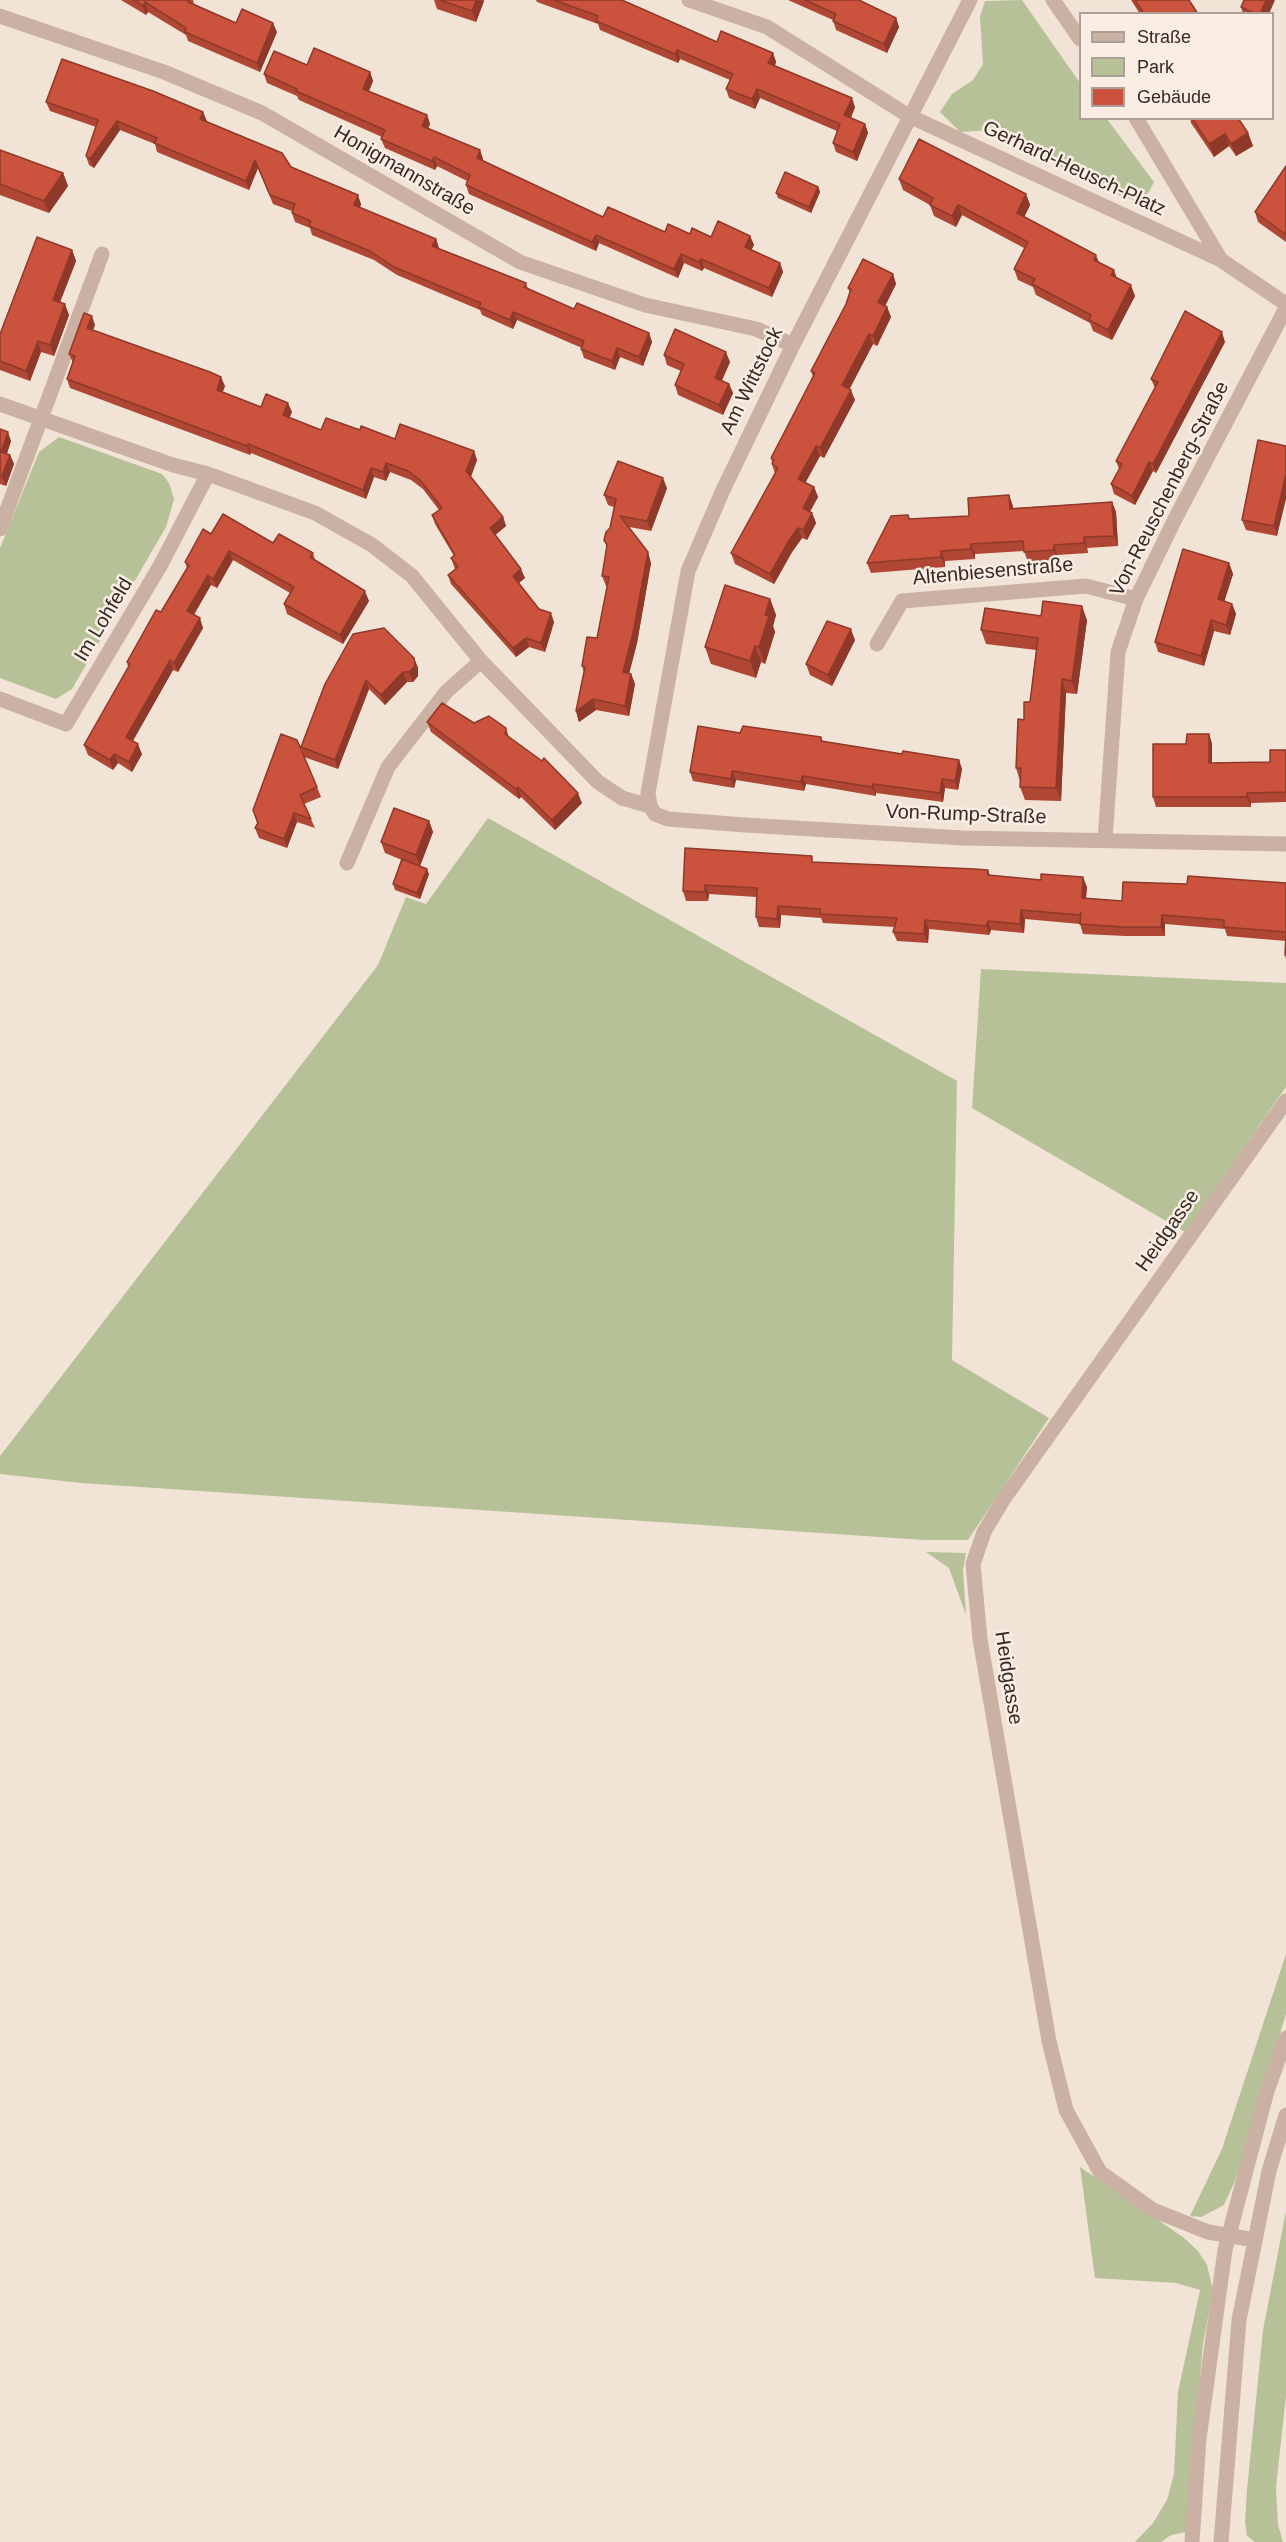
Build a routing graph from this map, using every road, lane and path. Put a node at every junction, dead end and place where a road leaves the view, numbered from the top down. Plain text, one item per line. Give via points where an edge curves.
1 (689, 0) edge
2 (970, 0) edge
3 (1053, 0) edge
4 (0, 16) edge
5 (1079, 38) edge
6 (909, 116) junction
7 (1137, 120) edge
8 (102, 254) dead end
9 (1221, 260) junction
10 (1286, 303) edge
11 (1286, 308) edge
12 (793, 345) junction
13 (0, 404) edge
14 (42, 418) junction
15 (208, 474) junction
16 (0, 529) edge
17 (1136, 599) junction
18 (876, 644) dead end
19 (480, 661) junction
20 (0, 699) edge
21 (650, 806) junction
22 (1106, 840) junction
23 (1286, 844) edge
24 (347, 863) dead end
25 (1286, 1101) edge
26 (1286, 2038) edge
27 (1286, 2115) edge
28 (1229, 2235) junction
29 (1255, 2240) junction
30 (1192, 2542) edge
31 (1221, 2542) edge

1 - 6 street, Gerhard-Heusch-Platz via 767,27
2 - 6 street, Am Wittstock
3 - 5 street
4 - 12 street, Honigmannstraße via 164,72 262,113 520,262 645,305 756,329
6 - 9 street, Gerhard-Heusch-Platz
6 - 12 street, Am Wittstock
7 - 9 street, Gerhard-Heusch-Platz
8 - 14 street
9 - 10 street, Gerhard-Heusch-Platz
11 - 17 street, Von-Reuschenberg-Straße
12 - 21 street, Am Wittstock via 688,571 648,793
13 - 14 street
14 - 15 street
14 - 16 street
15 - 19 street via 315,513 372,545 412,576
15 - 20 street, Im Lohfeld via 160,566 66,724
17 - 18 street, Altenbiesenstraße via 1086,585 902,601
17 - 22 street, Von-Reuschenberg-Straße via 1119,651
19 - 21 street via 598,782 622,798
19 - 24 street via 447,691 388,768
21 - 22 street, Von-Rump-Straße via 655,814 668,819 710,823 963,838
22 - 23 street, Von-Rump-Straße
25 - 28 street, Heidgasse via 1003,1500 984,1532 973,1564 986,1673 1049,2041 1066,2110 1100,2172 1153,2210 1208,2232
26 - 28 street via 1267,2091
27 - 29 street via 1269,2171
28 - 29 street, Heidgasse
28 - 30 street via 1199,2439
29 - 31 street via 1239,2320

